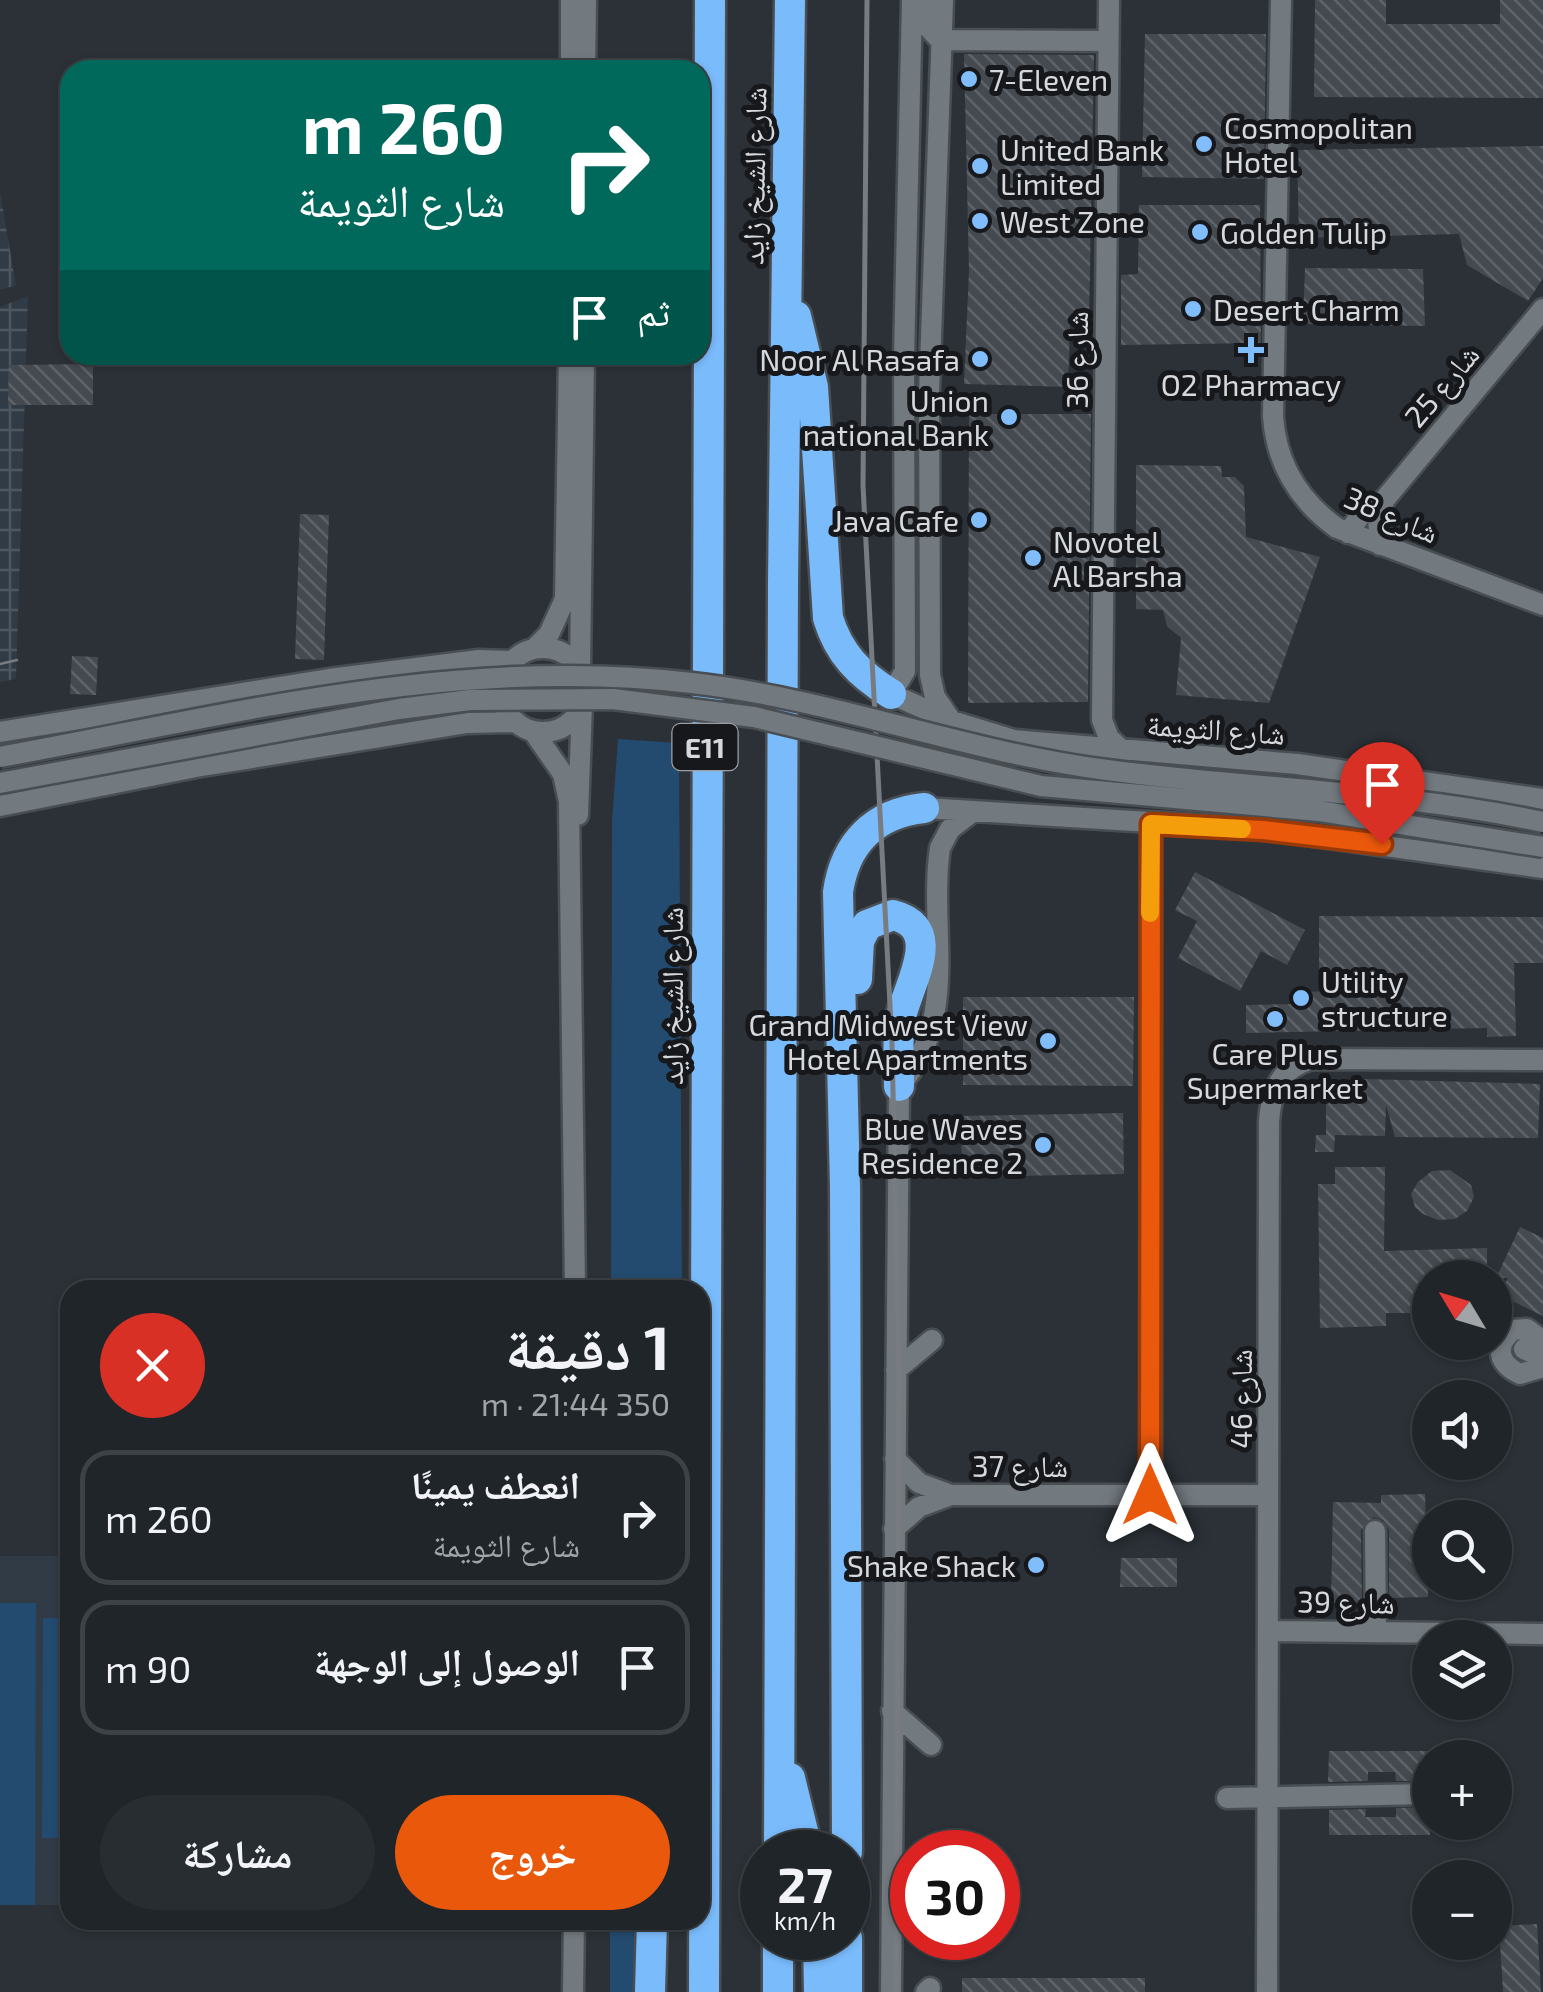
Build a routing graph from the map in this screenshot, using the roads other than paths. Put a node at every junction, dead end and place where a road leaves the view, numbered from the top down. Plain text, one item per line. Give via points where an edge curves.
1 (571, 0) edge
2 (586, 0) edge
3 (710, 0) edge
4 (790, 0) edge
5 (912, 0) edge
6 (924, 0) edge
7 (943, 0) edge
8 (1109, 0) edge
9 (1281, 0) edge
10 (940, 40) junction
11 (1108, 40) junction
12 (571, 60) edge
13 (586, 60) edge
14 (710, 60) edge
15 (787, 292) junction
16 (1543, 309) edge
17 (568, 365) edge
18 (584, 365) edge
19 (707, 365) edge
20 (1384, 499) junction
21 (1348, 533) junction
22 (1380, 546) junction
23 (1543, 605) edge
24 (534, 648) junction
25 (512, 661) junction
26 (580, 670) junction
27 (892, 694) junction
28 (582, 705) junction
29 (1102, 720) junction
30 (952, 721) junction
31 (524, 726) junction
32 (0, 732) edge
33 (1080, 746) junction
34 (1124, 751) junction
35 (0, 757) edge
36 (1265, 762) junction
37 (1328, 768) junction
38 (1543, 782) edge
39 (0, 783) edge
40 (1532, 797) edge
41 (0, 806) edge
42 (924, 808) joint
43 (972, 812) junction
44 (1543, 822) edge
45 (1151, 824) junction
46 (1263, 830) junction
47 (1322, 836) junction
48 (1543, 846) edge
49 (1543, 868) edge
50 (573, 877) junction
51 (1543, 1060) edge
52 (899, 1086) junction
53 (845, 1186) junction
54 (574, 1280) edge
55 (704, 1280) edge
56 (932, 1340) dead end
57 (1537, 1349) edge
58 (1543, 1367) edge
59 (896, 1370) junction
60 (895, 1459) junction
61 (950, 1495) junction
62 (1150, 1495) junction
63 (1268, 1495) junction
64 (894, 1529) junction
65 (1375, 1532) dead end
66 (1269, 1630) junction
67 (1376, 1632) junction
68 (1543, 1634) edge
69 (892, 1710) junction
70 (779, 1745) junction
71 (931, 1745) dead end
72 (1412, 1794) edge
73 (1268, 1797) junction
74 (1227, 1798) dead end
75 (778, 1830) edge
76 (802, 1830) edge
77 (847, 1830) edge
78 (574, 1930) edge
79 (652, 1930) edge
80 (704, 1930) edge
81 (778, 1960) edge
82 (819, 1960) edge
83 (847, 1960) edge
84 (573, 1992) edge
85 (650, 1992) edge
86 (704, 1992) edge
87 (778, 1992) edge
88 (820, 1992) edge
89 (848, 1992) edge
90 (891, 1992) edge
91 (1267, 1992) edge

1 - 12 street
2 - 13 street
3 - 14 highway, شارع الشيخ زايد / E11
4 - 15 highway, شارع الشيخ زايد / E11
5 - 27 street via 905,671
6 - 10 street via 925,24
7 - 10 street
8 - 11 street, شارع 36
9 - 21 street, شارع 38 via 1274,427 1296,488
10 - 11 street
10 - 30 street via 929,393 930,676
11 - 29 street, شارع 36
15 - 27 highway via 813,386 828,618 850,662
15 - 70 highway, شارع الشيخ زايد / E11
16 - 20 street, شارع 25
17 - 24 street via 566,598 549,634
18 - 26 street
19 - 55 highway, شارع الشيخ زايد / E11
20 - 21 street, شارع 25
20 - 22 street
21 - 22 street, شارع 38
22 - 23 street, شارع 38
24 - 25 street
24 - 26 street via 566,654
25 - 31 street via 501,692
25 - 32 street via 330,678
26 - 28 street
27 - 30 street, شارع الثويمة
28 - 31 street via 557,730
28 - 50 street
29 - 33 street
29 - 34 street
30 - 33 street, شارع الثويمة via 1014,740
31 - 41 street via 467,723
31 - 50 street via 563,774
33 - 34 street, شارع الثويمة
34 - 36 street, شارع الثويمة
35 - 44 street, bridge via 384,686 538,674 616,676 758,692 1060,763 1326,789
36 - 37 street, شارع الثويمة
36 - 46 street via 1282,780 1286,798
37 - 40 street, شارع الثويمة
37 - 47 street via 1303,798 1304,815
38 - 40 street
39 - 48 street, bridge via 399,709 612,698 754,717 1041,786 1319,811
42 - 43 street
42 - 53 highway via 892,814 864,833 840,876
43 - 45 street
43 - 52 street via 950,829 940,848 937,1014 920,1060
45 - 46 street
45 - 62 street
46 - 47 street
47 - 49 street
50 - 54 street
51 - 63 street, شارع 46 via 1312,1058 1278,1082 1269,1122
52 - 53 highway via 900,1022 921,946 910,922 884,915 868,924 860,941
52 - 59 street
53 - 77 highway
56 - 59 street
57 - 58 street via 1520,1327 1501,1342 1500,1357 1520,1374
59 - 60 street
60 - 61 street, شارع 37 via 919,1483
60 - 64 street
61 - 62 street, شارع 37
61 - 64 street, شارع 37 via 919,1507
62 - 63 street, شارع 37
63 - 66 street, شارع 46
64 - 69 street
65 - 67 street
66 - 67 street, شارع 39
66 - 73 street, شارع 46
67 - 68 street, شارع 39
69 - 71 street
69 - 90 street
70 - 75 highway, شارع الشيخ زايد / E11
70 - 76 highway
72 - 73 street
73 - 74 street
73 - 91 street, شارع 46
78 - 84 street
79 - 85 highway
80 - 86 highway, شارع الشيخ زايد / E11
81 - 87 highway
82 - 88 highway
83 - 89 highway

